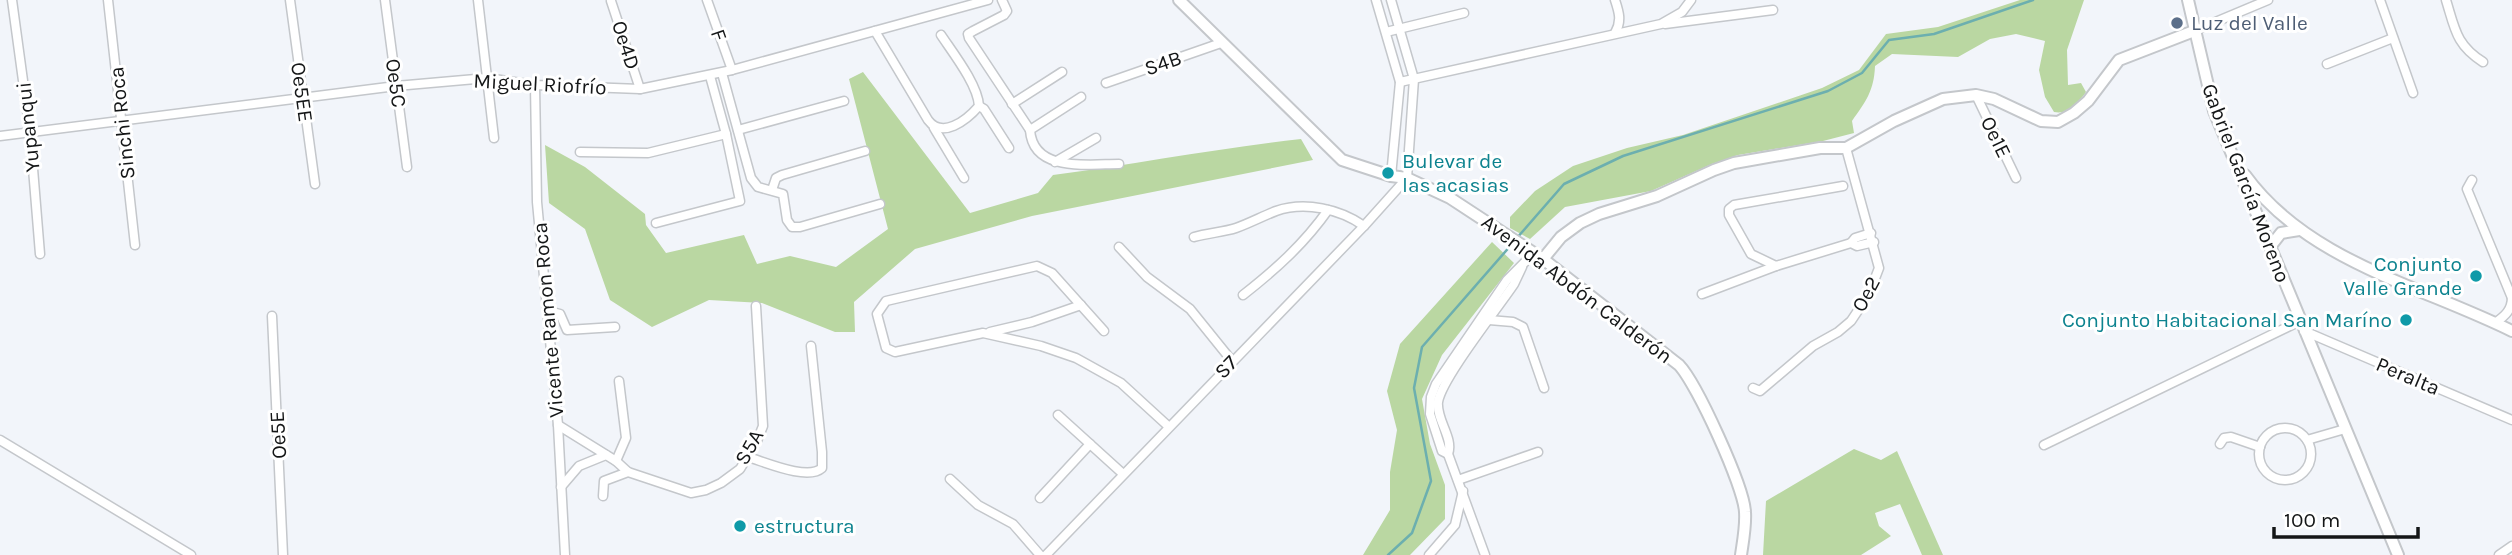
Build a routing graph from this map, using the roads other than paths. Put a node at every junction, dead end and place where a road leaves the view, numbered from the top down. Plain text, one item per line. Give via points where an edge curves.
1 (12, 0) edge
2 (108, 0) edge
3 (290, 0) edge
4 (385, 0) edge
5 (478, 0) edge
6 (707, 0) edge
7 (988, 0) edge
8 (1002, 0) edge
9 (1179, 0) edge
10 (1376, 0) edge
11 (1391, 0) edge
12 (1615, 0) edge
13 (1691, 0) edge
14 (2188, 0) edge
15 (2268, 0) edge
16 (2380, 0) edge
17 (2445, 0) edge
18 (611, 1) edge
19 (1773, 10) dead end
20 (1464, 13) dead end
21 (1661, 24) junction
22 (1399, 28) junction
23 (876, 31) junction
24 (2194, 31) junction
25 (1386, 32) junction
26 (1615, 33) junction
27 (941, 35) dead end
28 (2393, 38) junction
29 (1221, 43) junction
30 (2483, 62) dead end
31 (2327, 64) dead end
32 (727, 71) junction
33 (1062, 72) dead end
34 (710, 76) junction
35 (487, 78) junction
36 (1414, 79) junction
37 (1400, 82) junction
38 (1106, 83) dead end
39 (535, 85) junction
40 (397, 86) junction
41 (640, 89) junction
42 (2413, 93) dead end
43 (1976, 95) junction
44 (303, 97) junction
45 (1081, 97) dead end
46 (844, 101) dead end
47 (1012, 104) junction
48 (979, 106) junction
49 (122, 120) junction
50 (934, 128) junction
51 (738, 130) junction
52 (1030, 130) junction
53 (30, 132) junction
54 (726, 134) junction
55 (0, 136) edge
56 (494, 138) dead end
57 (1096, 138) dead end
58 (1009, 148) dead end
59 (1846, 148) junction
60 (864, 151) dead end
61 (580, 152) dead end
62 (2230, 152) junction
63 (1055, 162) junction
64 (1119, 164) dead end
65 (407, 167) dead end
66 (1391, 176) junction
67 (964, 178) dead end
68 (1407, 178) junction
69 (2016, 178) dead end
70 (2472, 180) dead end
71 (314, 184) dead end
72 (1843, 186) dead end
73 (772, 190) junction
74 (880, 204) dead end
75 (1328, 210) junction
76 (656, 223) dead end
77 (1364, 226) junction
78 (2299, 230) junction
79 (1871, 233) junction
80 (1194, 237) dead end
81 (1874, 242) junction
82 (1851, 243) junction
83 (135, 245) dead end
84 (1119, 247) dead end
85 (2270, 247) junction
86 (1534, 253) junction
87 (40, 254) dead end
88 (1751, 254) junction
89 (1776, 266) junction
90 (1522, 267) junction
91 (1749, 276) junction
92 (1702, 294) dead end
93 (1243, 295) dead end
94 (2512, 298) edge
95 (1081, 305) junction
96 (756, 306) dead end
97 (548, 312) junction
98 (272, 316) dead end
99 (1489, 320) junction
100 (1032, 322) junction
101 (2495, 323) junction
102 (2302, 326) junction
103 (615, 327) dead end
104 (1104, 331) dead end
105 (2512, 331) edge
106 (983, 333) junction
107 (1031, 344) junction
108 (811, 346) dead end
109 (1232, 361) junction
110 (619, 381) dead end
111 (1545, 387) dead end
112 (1753, 388) dead end
113 (1058, 415) dead end
114 (2512, 420) edge
115 (558, 425) junction
116 (1168, 426) junction
117 (2345, 429) junction
118 (0, 440) edge
119 (2307, 440) junction
120 (1090, 444) junction
121 (2044, 444) dead end
122 (2220, 444) dead end
123 (2260, 447) junction
124 (1538, 452) dead end
125 (1448, 454) junction
126 (606, 455) junction
127 (748, 457) junction
128 (616, 461) junction
129 (628, 472) junction
130 (1122, 473) junction
131 (950, 479) dead end
132 (1458, 480) junction
133 (561, 486) junction
134 (1462, 491) junction
135 (603, 496) dead end
136 (1040, 498) dead end
137 (2512, 546) edge
138 (191, 555) edge
139 (283, 555) edge
140 (565, 555) edge
141 (1040, 555) edge
142 (1045, 555) edge
143 (1429, 555) edge
144 (1485, 555) edge
145 (1741, 555) edge
146 (2398, 555) edge
147 (2499, 555) edge

1 - 53 street, Yupanqui
2 - 49 street, Sinchi Roca
3 - 44 street, Oe5EE
4 - 40 street, Oe5C
5 - 35 street
6 - 32 street, F
7 - 23 street, Miguel Riofrío
8 - 47 street via 1007,11 1004,15 973,30 968,38
9 - 29 street, Avenida Abdón Calderón
10 - 25 street
11 - 22 street
12 - 26 street via 1619,13
13 - 21 street via 1682,12
14 - 24 street, Gabriel García Moreno
15 - 24 street
16 - 28 street
17 - 30 street via 2460,42
18 - 41 street, Oe4D
19 - 21 street
20 - 22 street
21 - 26 street
22 - 25 street
22 - 36 street
23 - 32 street, Miguel Riofrío
23 - 50 street
24 - 43 street via 2119,60 2088,101 2058,122 2041,121
24 - 62 street, Gabriel García Moreno via 2214,111
25 - 37 street
26 - 36 street
27 - 48 street
28 - 31 street
28 - 42 street
29 - 38 street, S4B
29 - 66 street, Avenida Abdón Calderón via 1342,160
32 - 34 street, Miguel Riofrío
32 - 51 street, F
33 - 47 street
34 - 41 street, Miguel Riofrío
34 - 54 street
35 - 39 street, Miguel Riofrío
35 - 40 street, Miguel Riofrío
35 - 56 street
36 - 37 street
36 - 68 street
37 - 66 street
39 - 41 street, Miguel Riofrío
39 - 97 street, Vicente Ramon Roca via 537,202
40 - 44 street, Miguel Riofrío
40 - 65 street, Oe5C
43 - 59 street via 1943,99
43 - 69 street, Oe1E
44 - 49 street, Miguel Riofrío
44 - 71 street, Oe5EE
45 - 52 street
46 - 51 street
47 - 52 street
48 - 50 street via 953,126
48 - 58 street
49 - 53 street, Miguel Riofrío
49 - 83 street, Sinchi Roca
50 - 67 street
51 - 73 street, F via 751,178 758,187
52 - 63 street via 1044,157
53 - 55 street, Miguel Riofrío
53 - 87 street, Yupanqui
54 - 61 street via 648,153
54 - 76 street via 740,201
57 - 63 street
59 - 79 street, Oe2
59 - 86 street via 1763,156 1714,170 1657,196 1599,214
60 - 73 street via 782,175
62 - 78 street via 2253,187
62 - 85 street, Gabriel García Moreno
63 - 64 street
66 - 68 street, Avenida Abdón Calderón
68 - 77 street, S7
68 - 86 street, Avenida Abdón Calderón via 1450,198
70 - 94 street via 2467,189
72 - 88 street via 1734,205 1729,215
73 - 74 street, F via 783,194 792,227
75 - 77 street
75 - 80 street via 1301,206 1279,210 1233,229
75 - 93 street via 1298,247
77 - 109 street, S7
78 - 85 street via 2281,233
78 - 101 street via 2346,257
79 - 81 street, Oe2
79 - 82 street
81 - 82 street
81 - 112 street, Oe2 via 1879,268 1869,295 1851,321 1760,391
82 - 89 street
84 - 109 street via 1147,277 1190,309
85 - 102 street, Gabriel García Moreno
86 - 90 street
86 - 145 street, Avenida Abdón Calderón via 1685,372 1741,489 1746,513
88 - 89 street
88 - 91 street via 1755,264
89 - 91 street
90 - 99 street
90 - 125 street via 1507,280 1433,391 1430,414
91 - 92 street
94 - 101 street via 2512,306
95 - 100 street
95 - 104 street
95 - 106 street via 1052,273 1037,266 886,301 877,314 886,348 895,352
96 - 127 street, S5A via 763,426
97 - 103 street via 560,314 567,330
97 - 115 street, Vicente Ramon Roca
98 - 139 street, Oe5E
99 - 111 street via 1523,327
99 - 125 street via 1440,394 1438,411 1451,447
100 - 106 street
100 - 107 street via 1027,335
101 - 105 street
102 - 114 street, Peralta
102 - 117 street, Gabriel García Moreno
102 - 121 street
106 - 107 street
107 - 116 street via 1076,358 1114,379
108 - 127 street via 822,468 805,472
109 - 116 street, S7
110 - 128 street via 626,438
113 - 120 street
115 - 126 street, S5A
115 - 133 street, Vicente Ramon Roca
116 - 130 street, S7
117 - 119 street
117 - 146 street, Gabriel García Moreno
118 - 138 street
119 - 123 street via 2284,428 2268,435
119 - 123 street via 2310,458 2301,474 2293,478 2267,473
120 - 130 street
120 - 136 street
122 - 123 street via 2231,437
124 - 132 street
125 - 132 street
126 - 128 street, S5A
126 - 133 street via 579,466
127 - 129 street, S5A via 721,483 691,493
128 - 129 street, S5A
129 - 135 street via 604,481
130 - 142 street, S7
131 - 141 street via 978,505 1013,524
132 - 134 street
133 - 140 street, Vicente Ramon Roca
134 - 143 street via 1455,525
134 - 144 street
137 - 147 street

